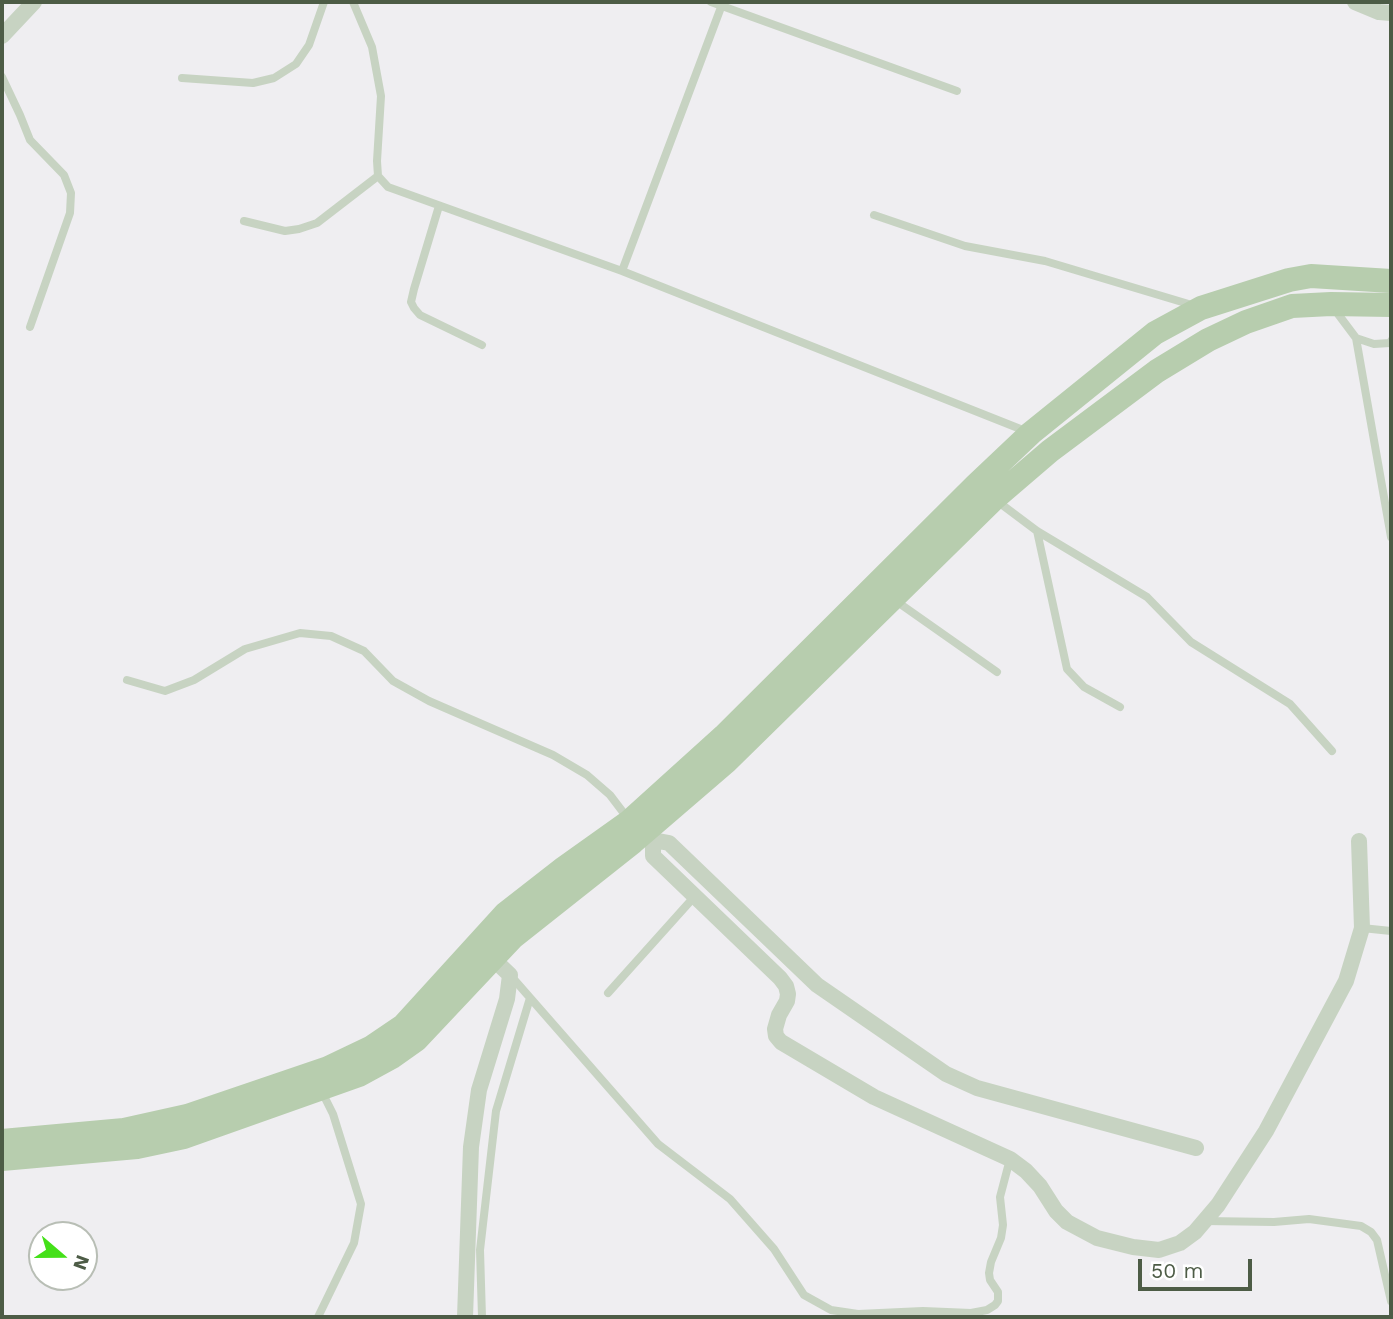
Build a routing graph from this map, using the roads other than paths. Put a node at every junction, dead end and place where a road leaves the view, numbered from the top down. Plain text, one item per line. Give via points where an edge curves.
1 (34, 2) edge
2 (324, 2) edge
3 (353, 2) edge
4 (711, 2) edge
5 (1355, 2) edge
6 (722, 4) edge
7 (1391, 13) edge
8 (2, 36) edge
9 (2, 77) edge
10 (182, 78) dead end
11 (957, 91) dead end
12 (378, 176) junction
13 (439, 206) junction
14 (874, 215) dead end
15 (244, 221) dead end
16 (622, 271) junction
17 (1391, 281) edge
18 (1321, 290) junction
19 (1391, 305) edge
20 (1201, 308) junction
21 (30, 327) dead end
22 (1356, 338) junction
23 (1391, 341) edge
24 (482, 345) dead end
25 (1031, 433) junction
26 (985, 492) junction
27 (1037, 531) junction
28 (1391, 537) edge
29 (883, 593) junction
30 (997, 672) dead end
31 (127, 680) dead end
32 (1120, 707) dead end
33 (1332, 751) dead end
34 (643, 831) junction
35 (1359, 841) dead end
36 (695, 896) junction
37 (1362, 928) junction
38 (1391, 931) edge
39 (493, 959) junction
40 (608, 993) dead end
41 (530, 998) junction
42 (316, 1081) junction
43 (2, 1140) edge
44 (1196, 1149) dead end
45 (2, 1159) edge
46 (1010, 1159) junction
47 (1205, 1221) junction
48 (1391, 1301) edge
49 (317, 1317) edge
50 (465, 1317) edge
51 (482, 1317) edge

1 - 8 street
2 - 10 lane via 309,45 296,64 274,78 253,83
3 - 12 lane via 372,47 381,96
4 - 6 lane
5 - 7 street
6 - 11 lane
6 - 16 lane
9 - 21 lane via 30,140 64,175 71,193 70,212
12 - 13 lane via 388,187
12 - 15 lane via 317,223 285,231
13 - 16 lane
13 - 24 lane via 411,302 420,315
14 - 20 lane via 965,246 1045,261
16 - 25 lane
17 - 18 main road
18 - 19 main road
18 - 20 main road via 1289,279
18 - 22 lane
18 - 26 main road via 1208,340
20 - 25 main road via 1155,332
22 - 23 lane via 1374,344
22 - 28 lane
25 - 26 main road
26 - 27 lane
26 - 29 main road
27 - 32 lane via 1067,669 1084,687
27 - 33 lane via 1147,597 1191,642 1290,704
29 - 30 lane
29 - 34 main road via 724,736
31 - 34 lane via 165,691 194,680 245,649 300,634 331,636 364,650 393,681 429,701 553,755 587,775
34 - 36 street via 653,856
34 - 39 main road via 564,868 505,914
34 - 44 street via 668,843 817,985 946,1074 977,1088
35 - 37 street
36 - 40 lane
36 - 46 street via 786,986 787,1001 775,1029 782,1042 874,1097
37 - 38 lane
37 - 47 street via 1346,981 1266,1131
39 - 41 lane
39 - 42 main road via 403,1026
39 - 50 street via 507,999 480,1090 471,1147
41 - 46 lane via 658,1144 730,1199 774,1249 804,1294 831,1310 971,1313 995,1305 998,1292 989,1273 1001,1238 1000,1197
41 - 51 lane via 496,1111 480,1250
42 - 43 main road via 124,1130
42 - 45 main road via 184,1136 137,1147
42 - 49 lane via 333,1114 361,1204 354,1243
46 - 47 street via 1040,1186 1066,1222 1097,1238 1159,1250 1180,1243
47 - 48 lane via 1309,1219 1362,1226 1377,1240

